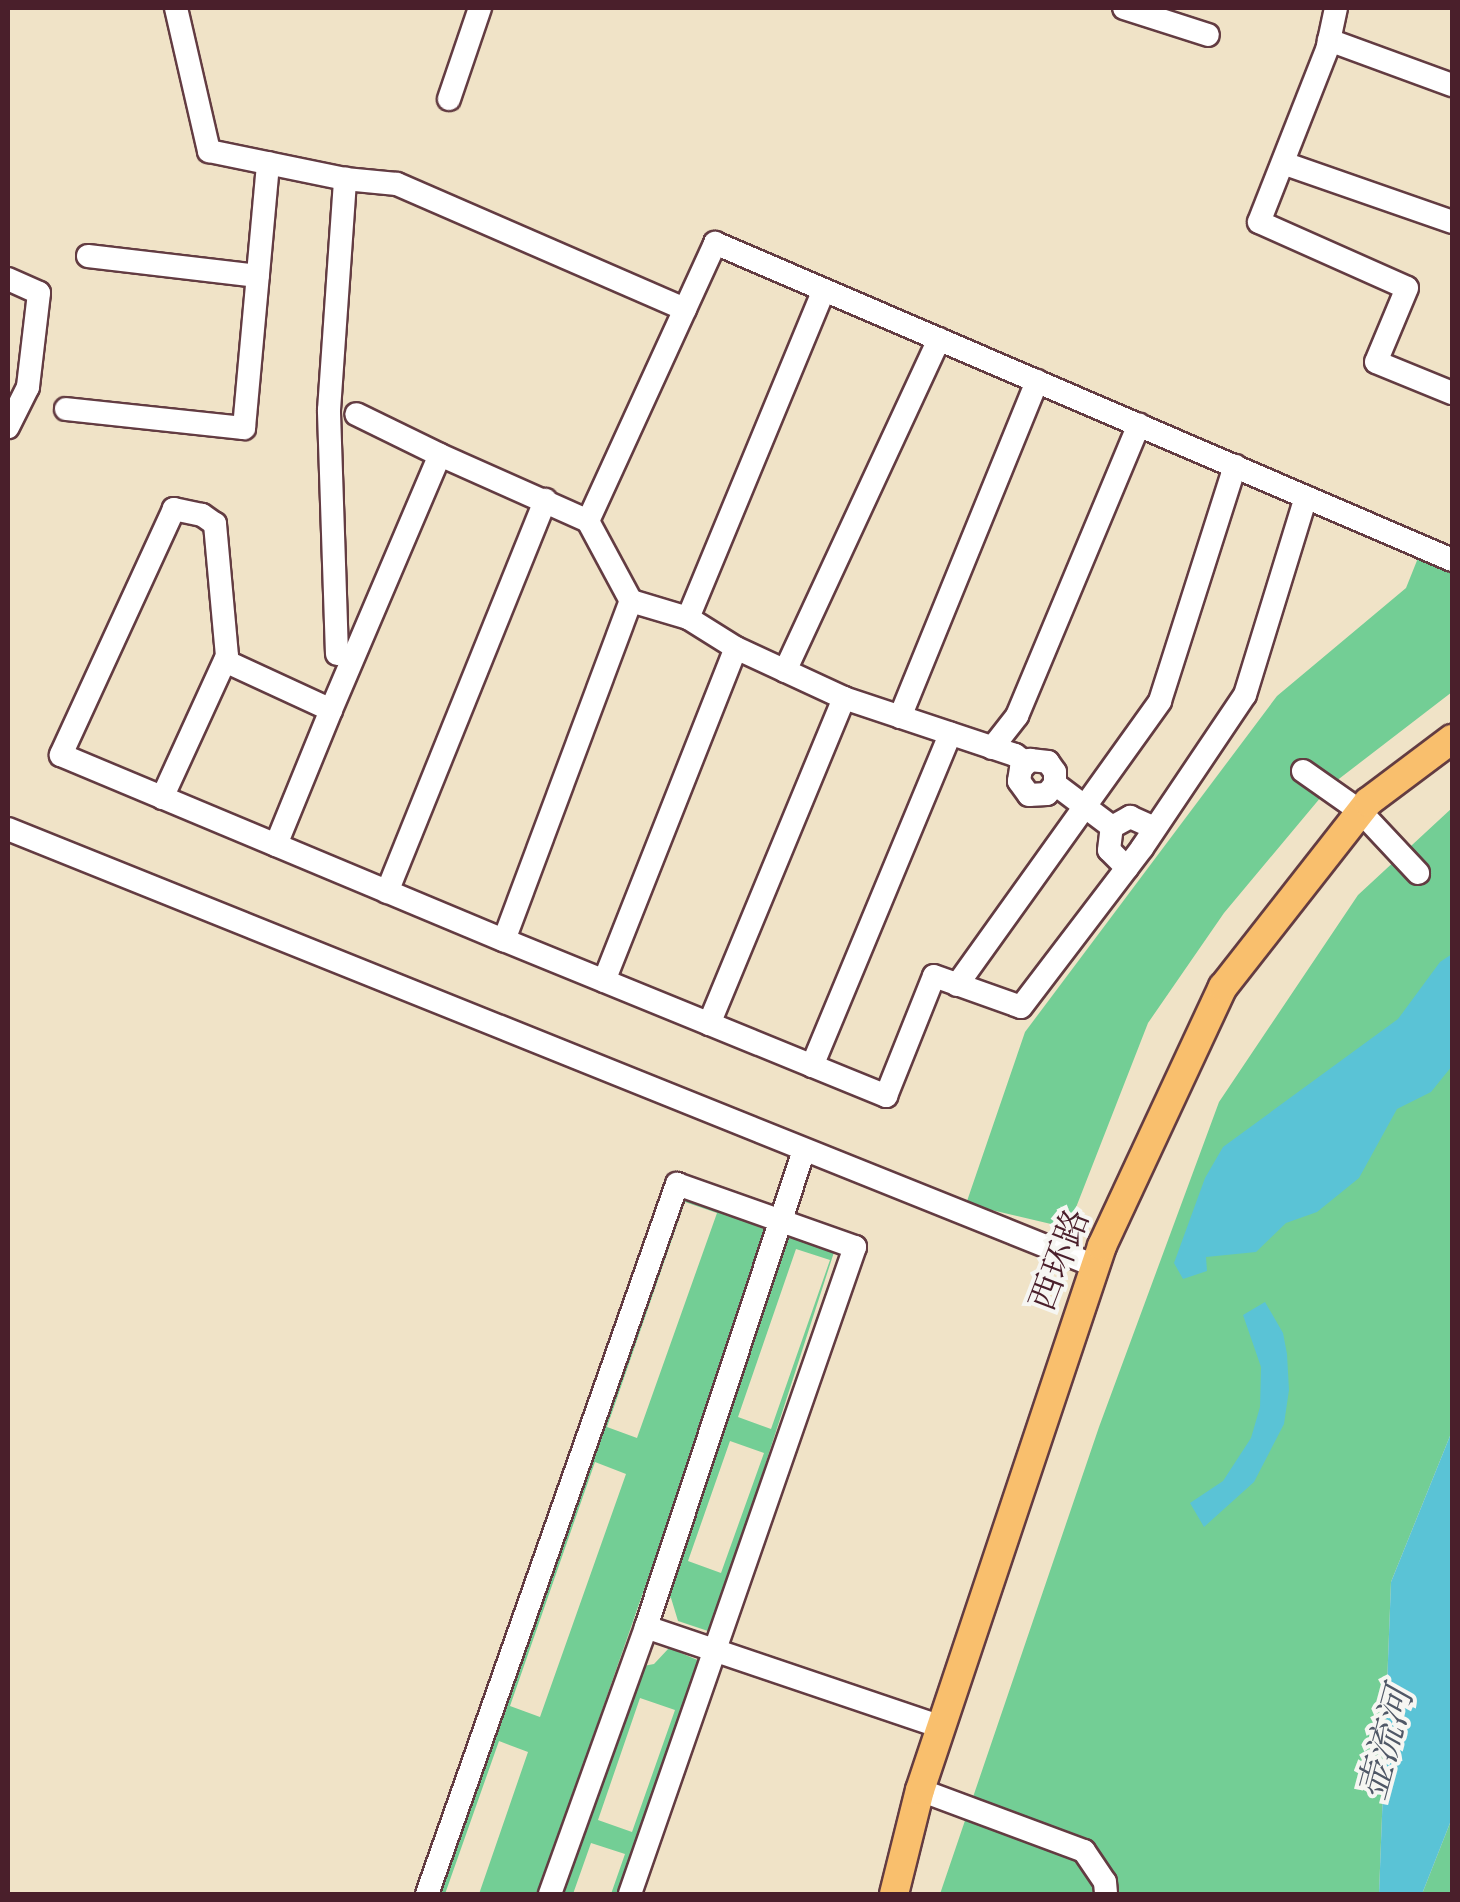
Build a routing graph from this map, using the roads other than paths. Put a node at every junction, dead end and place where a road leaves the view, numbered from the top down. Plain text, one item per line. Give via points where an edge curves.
1 (176, 8) edge
2 (480, 8) edge
3 (1124, 8) edge
4 (1336, 8) edge
5 (1208, 35) dead end
6 (1330, 40) junction
7 (1452, 85) edge
8 (449, 99) dead end
9 (268, 163) junction
10 (1283, 163) junction
11 (345, 179) junction
12 (1452, 222) edge
13 (88, 256) dead end
14 (258, 276) junction
15 (8, 279) edge
16 (824, 290) junction
17 (686, 309) junction
18 (939, 339) junction
19 (1037, 381) junction
20 (1452, 393) edge
21 (66, 409) dead end
22 (356, 414) dead end
23 (1139, 425) junction
24 (8, 427) edge
25 (440, 455) junction
26 (1235, 466) junction
27 (1306, 497) junction
28 (545, 500) junction
29 (588, 521) junction
30 (1452, 560) edge
31 (631, 601) junction
32 (688, 618) junction
33 (736, 648) junction
34 (336, 654) dead end
35 (225, 661) junction
36 (785, 671) junction
37 (844, 698) junction
38 (331, 710) junction
39 (900, 717) junction
40 (950, 734) junction
41 (1451, 744) edge
42 (992, 748) junction
43 (1302, 772) dead end
44 (162, 798) junction
45 (1082, 805) junction
46 (1360, 812) junction
47 (1112, 826) junction
48 (1155, 828) junction
49 (8, 829) edge
50 (276, 845) junction
51 (1127, 868) junction
52 (1418, 874) dead end
53 (387, 892) junction
54 (504, 940) junction
55 (604, 981) junction
56 (957, 984) junction
57 (710, 1024) junction
58 (812, 1066) junction
59 (804, 1150) junction
60 (781, 1221) junction
61 (1095, 1266) junction
62 (646, 1627) junction
63 (715, 1650) junction
64 (941, 1726) junction
65 (920, 1790) junction
66 (427, 1894) edge
67 (550, 1894) edge
68 (630, 1894) edge
69 (894, 1894) edge
70 (1106, 1894) edge

1 - 9 street via 208,151
2 - 8 street
3 - 5 street
4 - 6 street
6 - 7 street
6 - 10 street
9 - 11 street
9 - 14 street
10 - 12 street
10 - 20 street via 1260,222 1407,288 1376,362
11 - 17 street via 397,184
11 - 34 street via 330,410
13 - 14 street
14 - 21 street via 244,428
15 - 24 street via 39,293 28,387
16 - 17 street via 715,243
16 - 18 street
16 - 32 street
17 - 29 street
18 - 19 street
18 - 36 street
19 - 23 street
19 - 39 street
22 - 25 street
23 - 26 street
23 - 42 street via 1017,716
25 - 28 street
25 - 38 street
26 - 27 street
26 - 45 street via 1160,701
27 - 30 street
27 - 48 street via 1245,695
28 - 29 street
28 - 53 street
29 - 31 street
31 - 32 street
31 - 54 street
32 - 33 street
33 - 36 street
33 - 55 street
35 - 38 street
35 - 44 street
35 - 44 street via 215,524 174,509 61,756
36 - 37 street
37 - 39 street
37 - 57 street
38 - 50 street
39 - 40 street
40 - 42 street
40 - 58 street
41 - 46 main road, 西环路
42 - 45 street via 1026,763 1048,762 1054,784
43 - 46 street
44 - 50 street
45 - 47 street
45 - 56 street
46 - 52 street
46 - 61 main road, 西环路 via 1223,987
47 - 48 street via 1130,817
47 - 51 street via 1109,850
48 - 51 street
49 - 59 street
50 - 53 street
51 - 56 street via 1021,1007
53 - 54 street
54 - 55 street
55 - 57 street
56 - 58 street via 934,976 886,1096
57 - 58 street
59 - 60 street
59 - 61 street
60 - 62 street
60 - 63 street via 855,1247
60 - 66 street via 677,1184
61 - 64 main road, 西环路
62 - 63 street
62 - 67 street
63 - 64 street
63 - 68 street
64 - 65 main road, 西环路
65 - 69 main road, 西环路
65 - 70 street via 1084,1851 1106,1882

